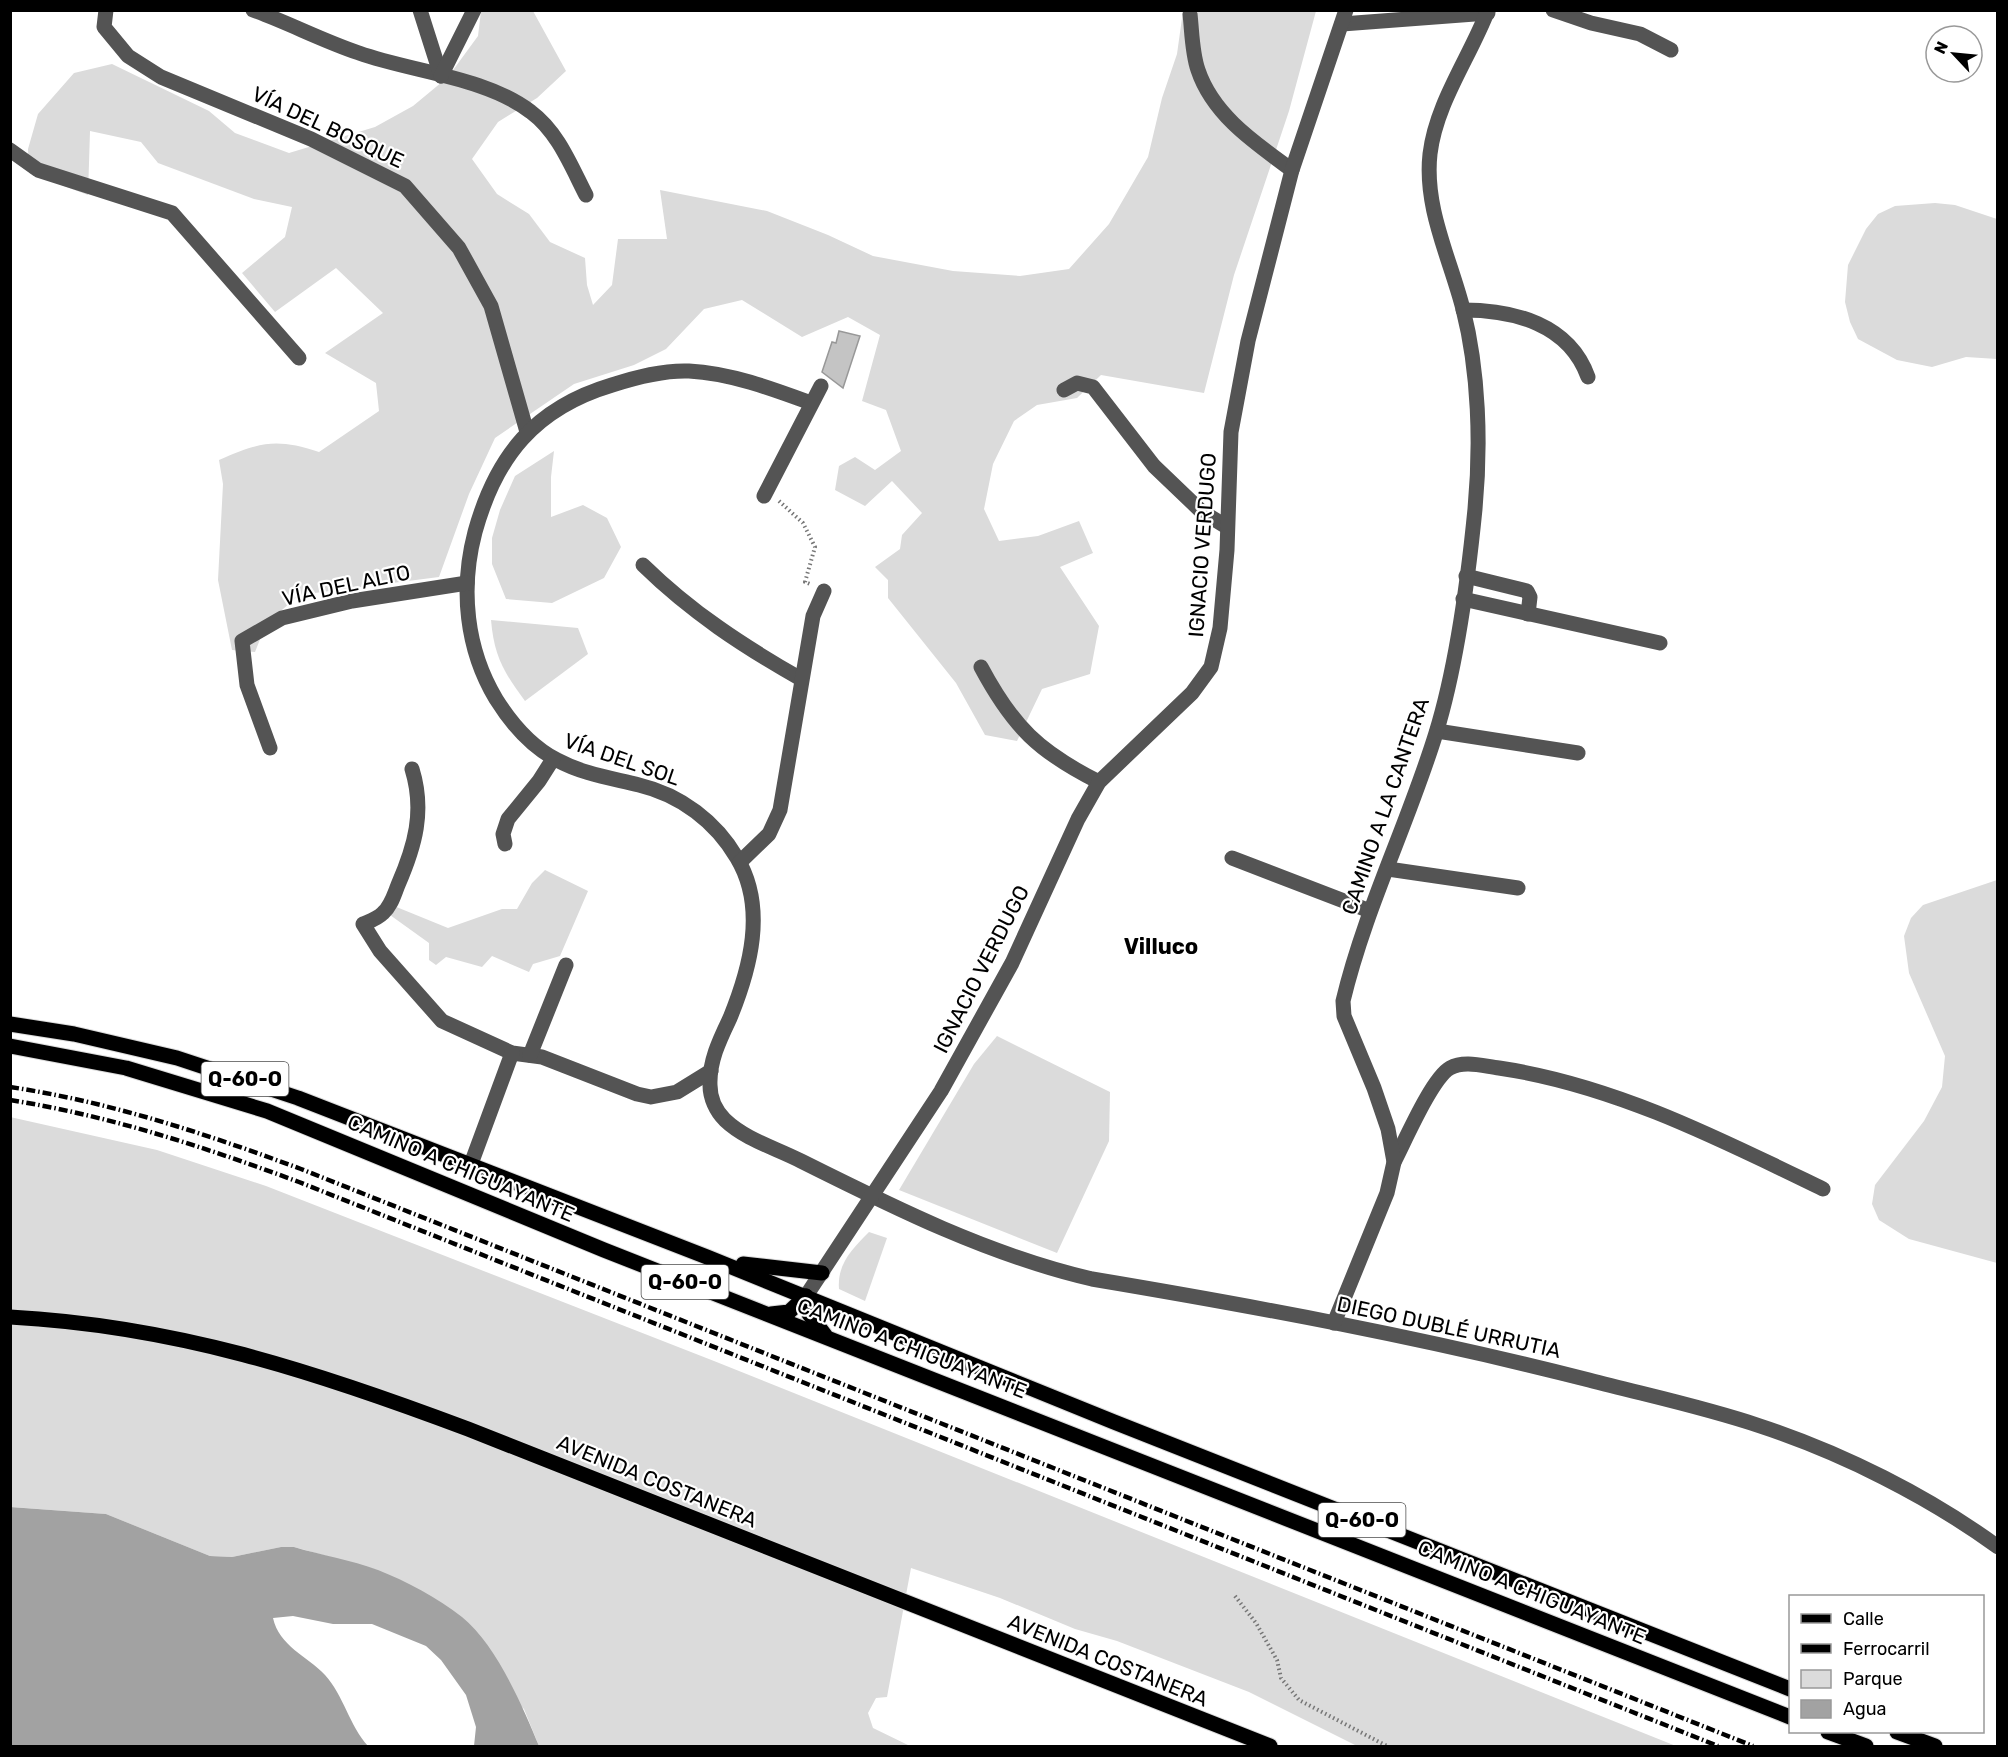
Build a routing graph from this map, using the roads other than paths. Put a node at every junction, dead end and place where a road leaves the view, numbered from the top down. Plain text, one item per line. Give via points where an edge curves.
1 (106, 10) edge
2 (253, 10) edge
3 (420, 10) edge
4 (474, 10) edge
5 (1553, 10) edge
6 (1488, 11) edge
7 (1190, 14) dead end
8 (1344, 17) edge
9 (1671, 50) dead end
10 (441, 76) junction
11 (10, 150) edge
12 (1292, 170) junction
13 (586, 195) dead end
14 (1463, 310) junction
15 (299, 358) dead end
16 (1588, 377) dead end
17 (820, 386) dead end
18 (1064, 390) dead end
19 (811, 403) junction
20 (526, 432) junction
21 (764, 496) road end
22 (1227, 527) junction
23 (643, 565) dead end
24 (1466, 576) junction
25 (467, 583) junction
26 (824, 591) road end
27 (1462, 599) junction
28 (1528, 614) junction
29 (1660, 643) dead end
30 (981, 667) dead end
31 (801, 679) junction
32 (1437, 731) junction
33 (270, 748) dead end
34 (1578, 753) dead end
35 (553, 759) junction
36 (411, 770) dead end
37 (1099, 782) junction
38 (505, 844) dead end
39 (1232, 858) dead end
40 (740, 862) junction
41 (1388, 869) junction
42 (1518, 888) dead end
43 (1370, 911) junction
44 (566, 965) dead end
45 (10, 1024) edge
46 (10, 1046) edge
47 (512, 1053) junction
48 (530, 1055) junction
49 (711, 1071) junction
50 (1394, 1162) junction
51 (471, 1164) junction
52 (1823, 1189) dead end
53 (873, 1198) junction
54 (707, 1257) junction
55 (822, 1273) junction
56 (806, 1296) junction
57 (767, 1314) junction
58 (10, 1317) edge
59 (1334, 1323) junction
60 (829, 1338) junction
61 (1998, 1548) edge
62 (1789, 1688) edge
63 (1789, 1716) edge
64 (1833, 1733) edge
65 (1902, 1733) edge
66 (1270, 1746) edge
67 (1866, 1746) edge
68 (1935, 1746) edge

1 - 20 street, VÍA DEL BOSQUE via 104,27 128,56 161,76 311,139 405,186 459,248 491,306
2 - 10 street via 358,53
3 - 10 street
4 - 10 street
5 - 9 street via 1641,34
6 - 8 street
6 - 14 street, CAMINO A LA CANTERA via 1442,112 1431,152 1434,213
7 - 12 street via 1197,69 1216,105 1253,142
8 - 12 street, IGNACIO VERDUGO
10 - 13 street via 494,91 531,111 554,134
11 - 15 street via 39,170 172,213
12 - 22 street, IGNACIO VERDUGO via 1250,331 1231,432
14 - 16 street via 1516,316 1552,330 1578,354
14 - 24 street, CAMINO A LA CANTERA via 1477,443 1475,509
17 - 19 street
18 - 22 street via 1077,384 1093,387 1154,466 1201,511
19 - 20 street, VÍA DEL SOL via 712,374 668,372 596,389 552,412
19 - 21 street
20 - 25 street, VÍA DEL SOL via 510,452 484,503
22 - 37 street, IGNACIO VERDUGO via 1220,628 1211,667 1192,693
23 - 31 street via 711,624
24 - 27 street, CAMINO A LA CANTERA
24 - 28 street via 1527,591
25 - 33 street, VÍA DEL ALTO via 352,601 282,618 242,641 247,685
25 - 35 street, VÍA DEL SOL via 468,620 489,686 518,728
26 - 31 street via 813,616
27 - 28 street
27 - 32 street, CAMINO A LA CANTERA
28 - 29 street
30 - 37 street via 1003,705 1034,742 1064,765
31 - 40 street via 780,810 769,834
32 - 34 street
32 - 41 street, CAMINO A LA CANTERA
35 - 38 street via 508,819 503,834
35 - 40 street, VÍA DEL SOL via 677,799 707,820
36 - 47 street via 419,809 417,833 388,908 363,924 380,951 442,1021
37 - 53 street, IGNACIO VERDUGO via 1012,963 941,1090
39 - 43 street
40 - 49 street, VÍA DEL SOL via 753,914 751,957
41 - 42 street
41 - 43 street, CAMINO A LA CANTERA
43 - 50 street, CAMINO A LA CANTERA via 1350,971 1344,1016 1374,1088
44 - 48 street
45 - 51 main road, CAMINO A CHIGUAYANTE / Q-60-O via 115,1043 218,1070
46 - 57 main road, CAMINO A CHIGUAYANTE / Q-60-O via 126,1068 267,1111
47 - 48 street
47 - 51 street
48 - 49 street via 651,1097 677,1092
49 - 53 street, VÍA DEL SOL via 712,1097 727,1122
50 - 52 street via 1436,1082 1449,1068 1467,1064 1537,1075 1612,1096 1677,1120
50 - 59 street, CAMINO A LA CANTERA via 1387,1193
51 - 54 main road, CAMINO A CHIGUAYANTE / Q-60-O
53 - 55 street, IGNACIO VERDUGO
53 - 59 street, DIEGO DUBLÉ URRUTIA via 963,1237 1063,1272
54 - 55 main road
54 - 56 main road, CAMINO A CHIGUAYANTE / Q-60-O
55 - 56 street, IGNACIO VERDUGO
56 - 57 main road via 789,1312
56 - 60 main road via 809,1314
56 - 62 main road, CAMINO A CHIGUAYANTE / Q-60-O
57 - 60 main road, CAMINO A CHIGUAYANTE / Q-60-O
58 - 66 main road, AVENIDA COSTANERA via 96,1324 178,1337 360,1389
59 - 61 street, DIEGO DUBLÉ URRUTIA via 1488,1354 1762,1426 1906,1490
60 - 63 main road, CAMINO A CHIGUAYANTE / Q-60-O
64 - 67 main road
65 - 68 main road

